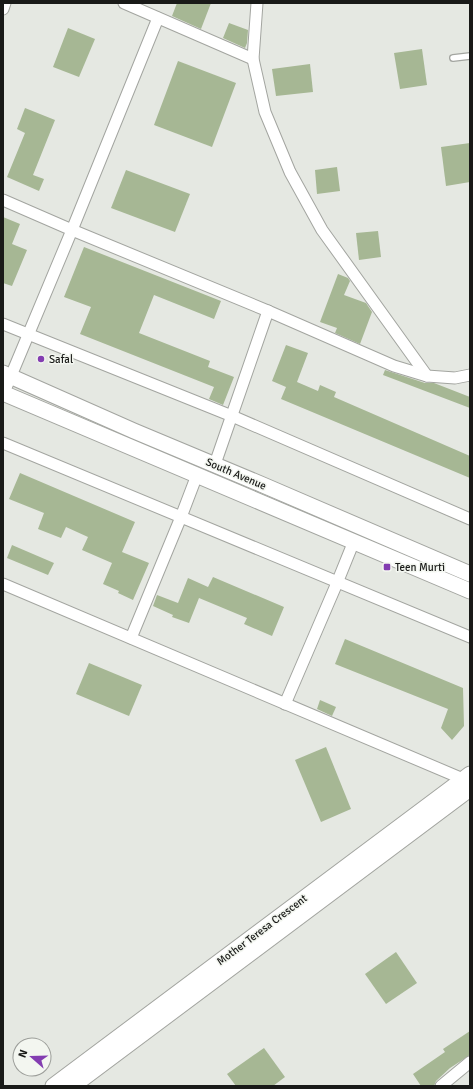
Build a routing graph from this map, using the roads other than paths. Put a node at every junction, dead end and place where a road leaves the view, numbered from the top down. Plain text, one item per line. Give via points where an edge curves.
1 (5, 3) edge
2 (124, 3) edge
3 (256, 3) edge
4 (3, 9) edge
5 (158, 18) junction
6 (470, 56) edge
7 (453, 58) dead end
8 (253, 59) junction
9 (3, 200) edge
10 (72, 230) junction
11 (268, 311) junction
12 (3, 324) edge
13 (28, 334) junction
14 (7, 374) edge
15 (470, 375) edge
16 (427, 376) junction
17 (3, 394) edge
18 (232, 416) junction
19 (3, 442) edge
20 (215, 464) junction
21 (197, 475) junction
22 (181, 517) junction
23 (470, 519) edge
24 (354, 541) junction
25 (470, 574) edge
26 (338, 583) junction
27 (3, 584) edge
28 (470, 591) edge
29 (470, 637) edge
30 (131, 638) junction
31 (285, 704) junction
32 (468, 781) edge
33 (470, 1062) edge
34 (53, 1086) edge
35 (73, 1086) edge
36 (441, 1086) edge

1 - 4 street
2 - 5 street
3 - 8 street
5 - 8 street
5 - 10 street
6 - 7 lane
8 - 16 street via 264,112 290,172 322,230
9 - 10 street
10 - 11 street
10 - 13 street
11 - 16 street via 394,366
11 - 18 street
12 - 13 street
13 - 14 street
13 - 18 street
14 - 17 street
14 - 20 main road, South Avenue
15 - 16 street via 455,378
17 - 21 main road, South Avenue
18 - 20 street
18 - 23 street
19 - 22 street
20 - 25 main road, South Avenue
21 - 22 street
21 - 24 main road, South Avenue
22 - 26 street
22 - 30 street
24 - 26 street
24 - 28 main road, South Avenue
26 - 29 street
26 - 31 street
27 - 30 street
30 - 31 street
31 - 32 street
32 - 34 main road, Mother Teresa Crescent
32 - 35 main road, Mother Teresa Crescent
33 - 36 street

